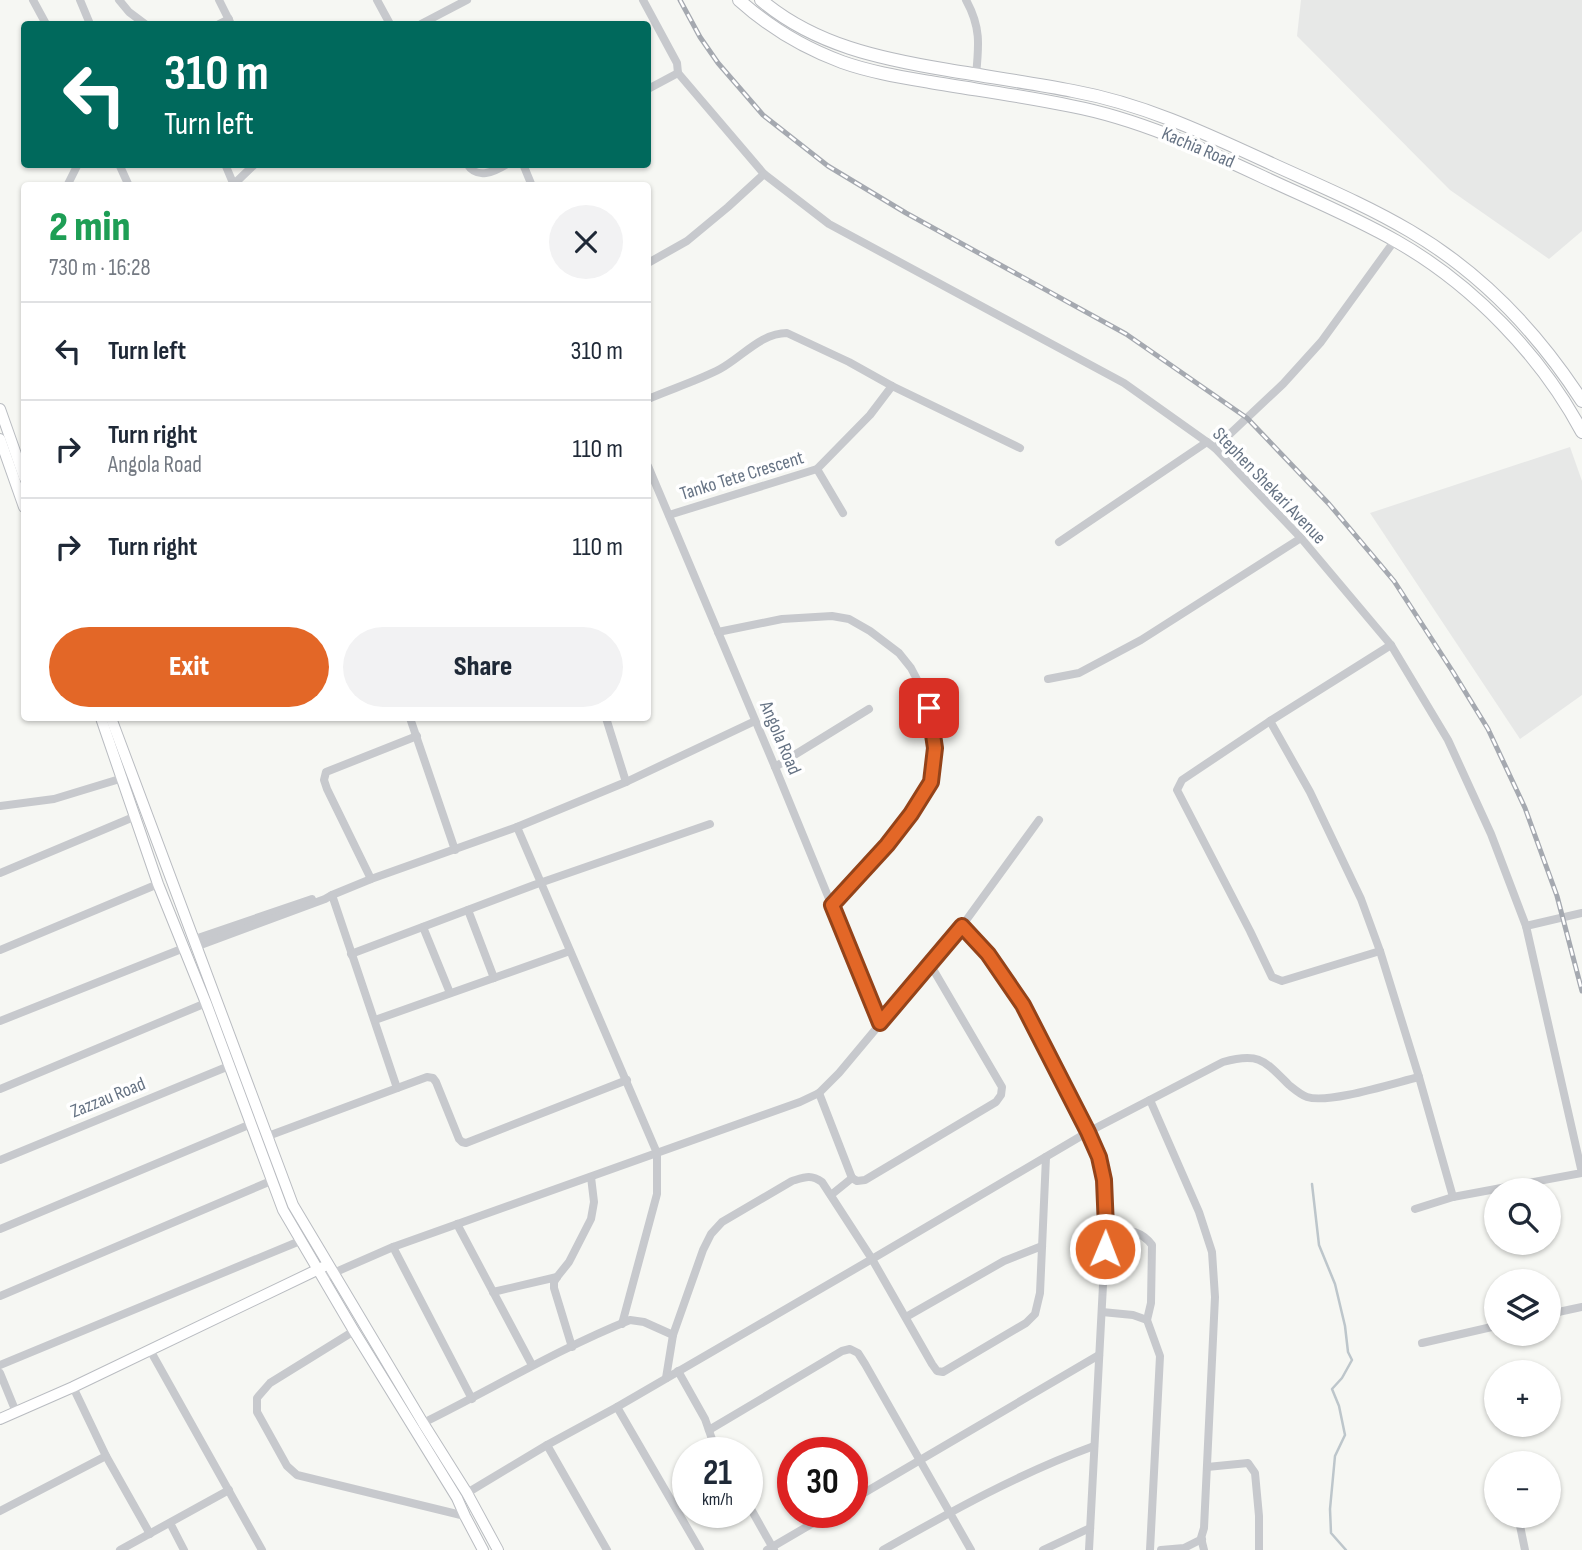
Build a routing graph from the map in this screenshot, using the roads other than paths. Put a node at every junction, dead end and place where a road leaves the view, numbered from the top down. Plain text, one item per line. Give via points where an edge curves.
1 (33, 0) edge
2 (80, 0) edge
3 (119, 0) edge
4 (219, 0) edge
5 (377, 0) edge
6 (467, 0) edge
7 (643, 0) edge
8 (739, 0) edge
9 (761, 0) edge
10 (966, 0) edge
11 (44, 21) edge
12 (89, 21) edge
13 (141, 21) edge
14 (230, 21) edge
15 (388, 21) edge
16 (427, 21) edge
17 (678, 73) junction
18 (976, 75) junction
19 (651, 87) edge
20 (251, 168) edge
21 (469, 168) edge
22 (500, 168) edge
23 (764, 174) junction
24 (235, 182) edge
25 (1395, 240) junction
26 (651, 261) edge
27 (892, 386) junction
28 (651, 398) edge
29 (1582, 401) edge
30 (0, 409) edge
31 (1582, 432) edge
32 (0, 439) edge
33 (1207, 442) junction
34 (1020, 448) dead end
35 (1215, 448) junction
36 (21, 468) edge
37 (817, 469) junction
38 (651, 473) edge
39 (21, 498) edge
40 (843, 513) dead end
41 (668, 515) junction
42 (1301, 538) junction
43 (1059, 542) dead end
44 (719, 632) junction
45 (1391, 645) junction
46 (1048, 679) dead end
47 (869, 709) dead end
48 (102, 721) edge
49 (112, 721) edge
50 (411, 721) edge
51 (607, 721) edge
52 (755, 721) junction
53 (1270, 722) junction
54 (417, 736) junction
55 (775, 767) junction
56 (123, 778) junction
57 (626, 782) junction
58 (0, 806) edge
59 (136, 816) junction
60 (1039, 820) dead end
61 (710, 824) dead end
62 (517, 827) junction
63 (158, 843) junction
64 (146, 848) junction
65 (455, 850) junction
66 (0, 873) edge
67 (371, 879) junction
68 (542, 883) junction
69 (158, 884) junction
70 (332, 895) junction
71 (832, 905) junction
72 (468, 910) junction
73 (1582, 913) edge
74 (962, 926) junction
75 (1526, 926) junction
76 (423, 927) junction
77 (196, 942) junction
78 (184, 948) junction
79 (0, 950) edge
80 (570, 951) junction
81 (1380, 951) junction
82 (351, 954) junction
83 (930, 964) junction
84 (494, 978) junction
85 (450, 993) junction
86 (206, 1003) junction
87 (375, 1020) junction
88 (0, 1021) edge
89 (880, 1023) junction
90 (229, 1066) junction
91 (1419, 1077) junction
92 (627, 1080) junction
93 (397, 1088) junction
94 (0, 1089) edge
95 (818, 1093) junction
96 (1150, 1100) junction
97 (251, 1124) junction
98 (1088, 1132) junction
99 (268, 1136) junction
100 (657, 1153) junction
101 (1046, 1157) junction
102 (0, 1160) edge
103 (1582, 1173) edge
104 (591, 1177) junction
105 (852, 1178) junction
106 (271, 1181) junction
107 (831, 1195) junction
108 (1453, 1197) junction
109 (1415, 1209) dead end
110 (457, 1224) junction
111 (1106, 1228) junction
112 (0, 1229) edge
113 (300, 1241) junction
114 (1042, 1246) junction
115 (393, 1247) junction
116 (872, 1259) junction
117 (331, 1269) junction
118 (320, 1274) junction
119 (557, 1277) junction
120 (493, 1292) junction
121 (0, 1296) edge
122 (1582, 1307) edge
123 (1561, 1311) edge
124 (1101, 1312) junction
125 (906, 1317) junction
126 (1146, 1320) junction
127 (622, 1324) junction
128 (1484, 1329) edge
129 (354, 1331) junction
130 (673, 1335) junction
131 (1422, 1343) dead end
132 (572, 1347) junction
133 (150, 1350) junction
134 (1099, 1355) junction
135 (0, 1365) edge
136 (532, 1365) junction
137 (678, 1371) junction
138 (0, 1373) edge
139 (666, 1378) junction
140 (73, 1387) junction
141 (472, 1399) junction
142 (617, 1407) junction
143 (16, 1412) junction
144 (0, 1419) edge
145 (423, 1423) junction
146 (709, 1430) junction
147 (712, 1437) edge
148 (547, 1445) junction
149 (1094, 1446) junction
150 (106, 1456) junction
151 (920, 1460) junction
152 (1207, 1467) junction
153 (229, 1490) junction
154 (868, 1491) edge
155 (467, 1493) junction
156 (0, 1511) edge
157 (950, 1512) junction
158 (465, 1516) junction
159 (170, 1523) junction
160 (760, 1528) edge
161 (806, 1528) edge
162 (1090, 1528) junction
163 (1520, 1528) edge
164 (150, 1534) junction
165 (1202, 1539) junction
166 (771, 1549) edge
167 (120, 1550) edge
168 (184, 1550) edge
169 (262, 1550) edge
170 (483, 1550) edge
171 (498, 1550) edge
172 (607, 1550) edge
173 (700, 1550) edge
174 (883, 1550) edge
175 (971, 1550) edge
176 (1043, 1550) edge
177 (1089, 1550) edge
178 (1150, 1550) edge
179 (1161, 1550) edge
180 (1204, 1550) edge
181 (1259, 1550) edge
182 (1525, 1550) edge

1 - 11 street
2 - 12 street
3 - 13 street
4 - 14 street
5 - 15 street
6 - 16 street
7 - 17 street, Stephen Shekari Avenue
8 - 25 main road, Kachia Road via 778,30 845,63 1128,120 1192,144
9 - 18 main road, Kachia Road via 834,43
10 - 18 street via 978,32
17 - 19 street
17 - 23 street, Stephen Shekari Avenue
18 - 29 main road, Kachia Road via 1074,91 1158,114 1410,230 1460,264 1519,319
20 - 24 street
21 - 22 street via 480,174
23 - 26 street via 687,240
23 - 33 street, Stephen Shekari Avenue via 829,224 1124,383
25 - 31 main road, Kachia Road via 1449,276 1506,328 1553,386
25 - 35 street via 1321,342
27 - 28 street via 812,344 778,333 720,369
27 - 34 street
27 - 37 street, Tanko Tete Crescent
30 - 36 street
32 - 39 street
33 - 35 street, Stephen Shekari Avenue
33 - 43 street
35 - 42 street, Stephen Shekari Avenue
37 - 40 street
37 - 41 street, Tanko Tete Crescent
38 - 41 street, Angola Road
41 - 44 street, Angola Road
42 - 45 street, Stephen Shekari Avenue
42 - 46 street via 1141,639 1079,673
44 - 52 street, Angola Road
44 - 71 street via 782,619 849,618 899,653 923,691 935,748 931,782 887,845
45 - 53 street
45 - 75 street, Stephen Shekari Avenue via 1448,740
47 - 55 street
48 - 56 street
49 - 63 street
50 - 54 street
51 - 57 street
52 - 55 street, Angola Road
52 - 57 street
53 - 81 street via 1310,792
53 - 81 street via 1182,780 1177,790 1180,797 1272,977 1282,981
54 - 65 street
54 - 67 street via 326,772 327,789
55 - 71 street, Angola Road
56 - 58 street via 54,799
56 - 59 street
57 - 62 street
59 - 64 street
59 - 66 street
60 - 74 street
61 - 68 street
62 - 65 street
62 - 68 street
63 - 64 street
63 - 77 street
64 - 69 street
65 - 67 street
67 - 70 street
68 - 72 street
68 - 80 street
69 - 78 street
69 - 79 street
70 - 77 street
70 - 82 street
71 - 89 street, Angola Road
72 - 76 street
72 - 84 street
73 - 75 street
74 - 83 street
74 - 98 street via 1023,1005
75 - 103 street, Stephen Shekari Avenue
76 - 82 street
76 - 85 street
77 - 99 street
78 - 86 street
78 - 88 street
80 - 84 street
80 - 92 street
81 - 91 street
82 - 87 street
83 - 89 street
83 - 105 street via 1002,1087 1002,1095 864,1180
84 - 85 street
85 - 87 street
86 - 90 street
86 - 94 street
87 - 93 street
89 - 95 street
90 - 97 street
90 - 102 street, Zazzau Road
91 - 96 street via 1328,1098 1307,1097 1259,1059 1243,1057 1223,1062
91 - 108 street
92 - 93 street via 466,1143 458,1139 433,1078
92 - 100 street
93 - 99 street
95 - 100 street
95 - 105 street
96 - 98 street
96 - 152 street via 1212,1252 1215,1297
97 - 106 street
97 - 112 street
98 - 101 street
98 - 111 street via 1104,1180
99 - 117 street via 293,1205
100 - 104 street
100 - 127 street via 657,1194
101 - 114 street
101 - 116 street
103 - 108 street
104 - 110 street
104 - 119 street via 591,1219
105 - 107 street
106 - 113 street
106 - 121 street
107 - 116 street
107 - 130 street via 815,1177 805,1177 722,1222 703,1250
108 - 109 street
110 - 115 street
110 - 120 street
111 - 124 street
111 - 126 street via 1135,1231 1152,1245 1151,1303
113 - 118 street
113 - 135 street
114 - 125 street via 1004,1261
114 - 125 street via 1035,1314 943,1372 932,1364
115 - 117 street
115 - 141 street
116 - 125 street
116 - 137 street
117 - 118 street
117 - 145 street
118 - 129 street
118 - 133 street
119 - 120 street
119 - 132 street via 554,1288
120 - 136 street
122 - 123 street
124 - 126 street
124 - 134 street
126 - 178 street via 1160,1356
127 - 130 street via 637,1320
127 - 132 street
128 - 131 street
129 - 158 street
129 - 158 street via 270,1382 257,1398 257,1412 286,1466 297,1475
130 - 139 street
132 - 136 street
133 - 140 street
133 - 153 street
134 - 149 street
134 - 151 street
136 - 141 street
137 - 139 street
137 - 146 street
138 - 143 street
139 - 142 street
140 - 143 street
140 - 150 street
141 - 145 street
142 - 148 street
142 - 173 street
143 - 144 street
145 - 155 street
146 - 147 street
146 - 151 street via 850,1349 865,1364
148 - 155 street
148 - 172 street
149 - 157 street
149 - 162 street
150 - 156 street
150 - 164 street
151 - 154 street
151 - 157 street
152 - 165 street
152 - 181 street via 1248,1463 1253,1467
153 - 159 street
153 - 169 street
155 - 171 street
157 - 174 street
157 - 175 street
158 - 170 street
159 - 164 street
159 - 168 street
160 - 166 street
161 - 166 street
162 - 176 street
162 - 177 street
163 - 182 street
164 - 167 street
165 - 179 street via 1184,1548
165 - 180 street

